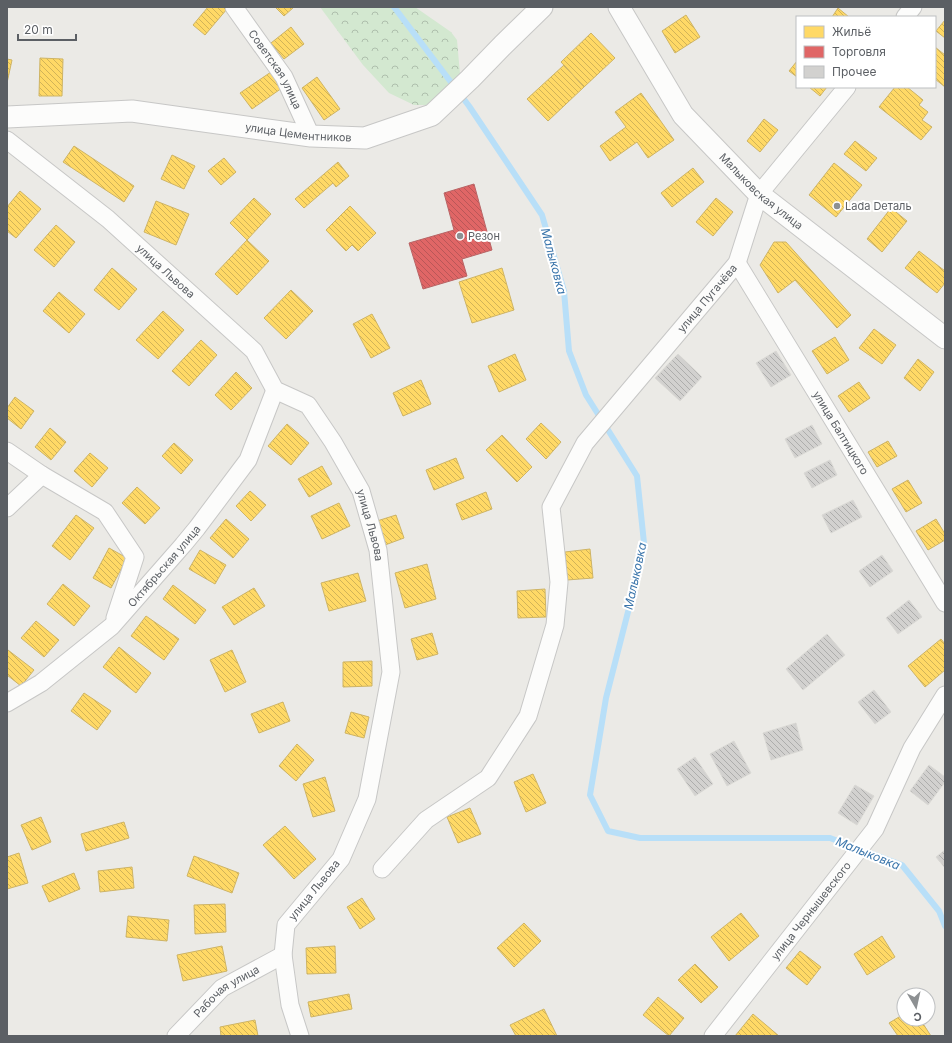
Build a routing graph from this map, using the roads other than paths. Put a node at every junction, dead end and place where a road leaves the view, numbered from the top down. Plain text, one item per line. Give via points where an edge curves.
1 (234, 7) edge
2 (542, 7) edge
3 (619, 7) edge
4 (913, 7) edge
5 (906, 16) edge
6 (846, 88) edge
7 (7, 117) edge
8 (311, 136) junction
9 (7, 140) edge
10 (759, 194) junction
11 (737, 263) junction
12 (945, 338) edge
13 (275, 390) junction
14 (7, 451) edge
15 (42, 475) junction
16 (7, 508) edge
17 (945, 603) edge
18 (112, 626) junction
19 (945, 695) edge
20 (7, 703) edge
21 (382, 869) dead end
22 (283, 955) junction
23 (176, 1036) edge
24 (300, 1036) edge
25 (713, 1036) edge

1 - 8 street, Советская улица via 284,77
2 - 8 street, улица Цементников via 432,115 365,138
3 - 10 street, Малыковская улица via 683,115
4 - 5 street
6 - 10 street, улица Пугачёва
7 - 8 street, улица Цементников via 132,111
9 - 13 street, улица Львова via 108,219 254,351
10 - 11 street, улица Пугачёва
10 - 12 street, Малыковская улица
11 - 17 street, улица Балтицкого
11 - 21 street, улица Пугачёва via 585,443 551,507 560,582 555,625 528,716 488,778 426,820
13 - 18 street, Октябрьская улица via 248,460 197,528
13 - 22 street, улица Львова via 308,405 361,491 378,550 392,672 367,799 340,859 286,925
14 - 15 street
15 - 16 street
15 - 18 street via 105,512 136,557
18 - 20 street, Октябрьская улица via 41,683
19 - 25 street, улица Чернышевского via 912,748 875,829
22 - 23 street, Рабочая улица via 222,988
22 - 24 street, улица Львова via 290,1005

